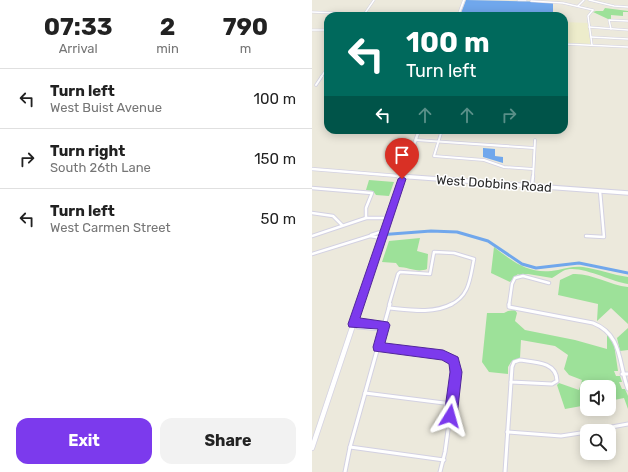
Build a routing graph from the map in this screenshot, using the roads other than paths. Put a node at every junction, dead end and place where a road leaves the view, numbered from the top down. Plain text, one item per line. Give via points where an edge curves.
1 (374, 0) edge
2 (464, 0) edge
3 (518, 0) edge
4 (527, 0) edge
5 (531, 0) edge
6 (584, 0) edge
7 (589, 0) edge
8 (578, 6) junction
9 (628, 7) edge
10 (312, 12) edge
11 (366, 12) edge
12 (460, 12) edge
13 (324, 13) edge
14 (628, 21) edge
15 (590, 27) junction
16 (611, 29) junction
17 (312, 30) edge
18 (324, 30) edge
19 (628, 30) edge
20 (591, 37) junction
21 (628, 39) edge
22 (568, 44) edge
23 (592, 45) junction
24 (628, 47) edge
25 (324, 75) edge
26 (316, 85) dead end
27 (418, 134) edge
28 (440, 134) edge
29 (416, 140) junction
30 (535, 140) dead end
31 (438, 142) junction
32 (534, 148) junction
33 (312, 169) edge
34 (533, 169) junction
35 (403, 176) junction
36 (532, 186) junction
37 (312, 188) edge
38 (600, 191) junction
39 (628, 193) edge
40 (312, 213) edge
41 (366, 218) junction
42 (388, 218) junction
43 (342, 225) junction
44 (383, 234) junction
45 (312, 236) edge
46 (370, 236) junction
47 (586, 236) dead end
48 (312, 254) edge
49 (549, 283) dead end
50 (389, 308) junction
51 (353, 324) junction
52 (384, 327) junction
53 (378, 347) junction
54 (622, 374) junction
55 (628, 374) edge
56 (510, 382) junction
57 (628, 389) edge
58 (365, 393) junction
59 (452, 404) junction
60 (628, 424) edge
61 (616, 426) edge
62 (508, 432) junction
63 (580, 432) edge
64 (350, 447) junction
65 (312, 448) edge
66 (444, 460) junction
67 (345, 472) edge
68 (440, 472) edge
69 (505, 472) edge

1 - 11 street
2 - 12 street
3 - 4 street
4 - 5 street
5 - 8 street
6 - 8 street
7 - 9 street
8 - 15 street via 593,10 588,15
10 - 13 street
14 - 16 street via 609,20
15 - 16 street
15 - 20 street
16 - 19 street
17 - 18 street
20 - 21 street
20 - 23 street
22 - 23 street
23 - 24 street
25 - 26 street
27 - 29 street
28 - 31 street
29 - 31 street
29 - 35 street
30 - 32 street
31 - 32 street
31 - 34 street via 434,156 484,160 504,167
32 - 34 street
33 - 35 street, West Dobbins Road
34 - 36 street
35 - 36 street, West Dobbins Road
35 - 42 street
36 - 38 street, West Dobbins Road
37 - 41 street via 372,193 366,208
38 - 39 street, West Dobbins Road
38 - 47 street via 604,237
40 - 43 street via 329,215
41 - 42 street
41 - 43 street
42 - 44 street
43 - 45 street
44 - 46 street
44 - 46 street
44 - 51 street
46 - 48 street
49 - 54 street via 523,276 515,278 509,307 600,324 613,335
50 - 50 street via 433,311 456,302 470,285 474,260 454,253 434,252 430,274 400,272
50 - 52 street
51 - 52 street via 358,327
51 - 65 street
52 - 53 street
53 - 58 street
53 - 59 street via 443,355 454,360 456,372
54 - 55 street
54 - 57 street
56 - 56 street via 514,362 520,360 549,365 558,375 557,381 552,384
56 - 62 street
58 - 59 street
58 - 64 street
59 - 66 street
60 - 61 street
62 - 63 street via 561,436
62 - 69 street
64 - 66 street
64 - 67 street
66 - 68 street

